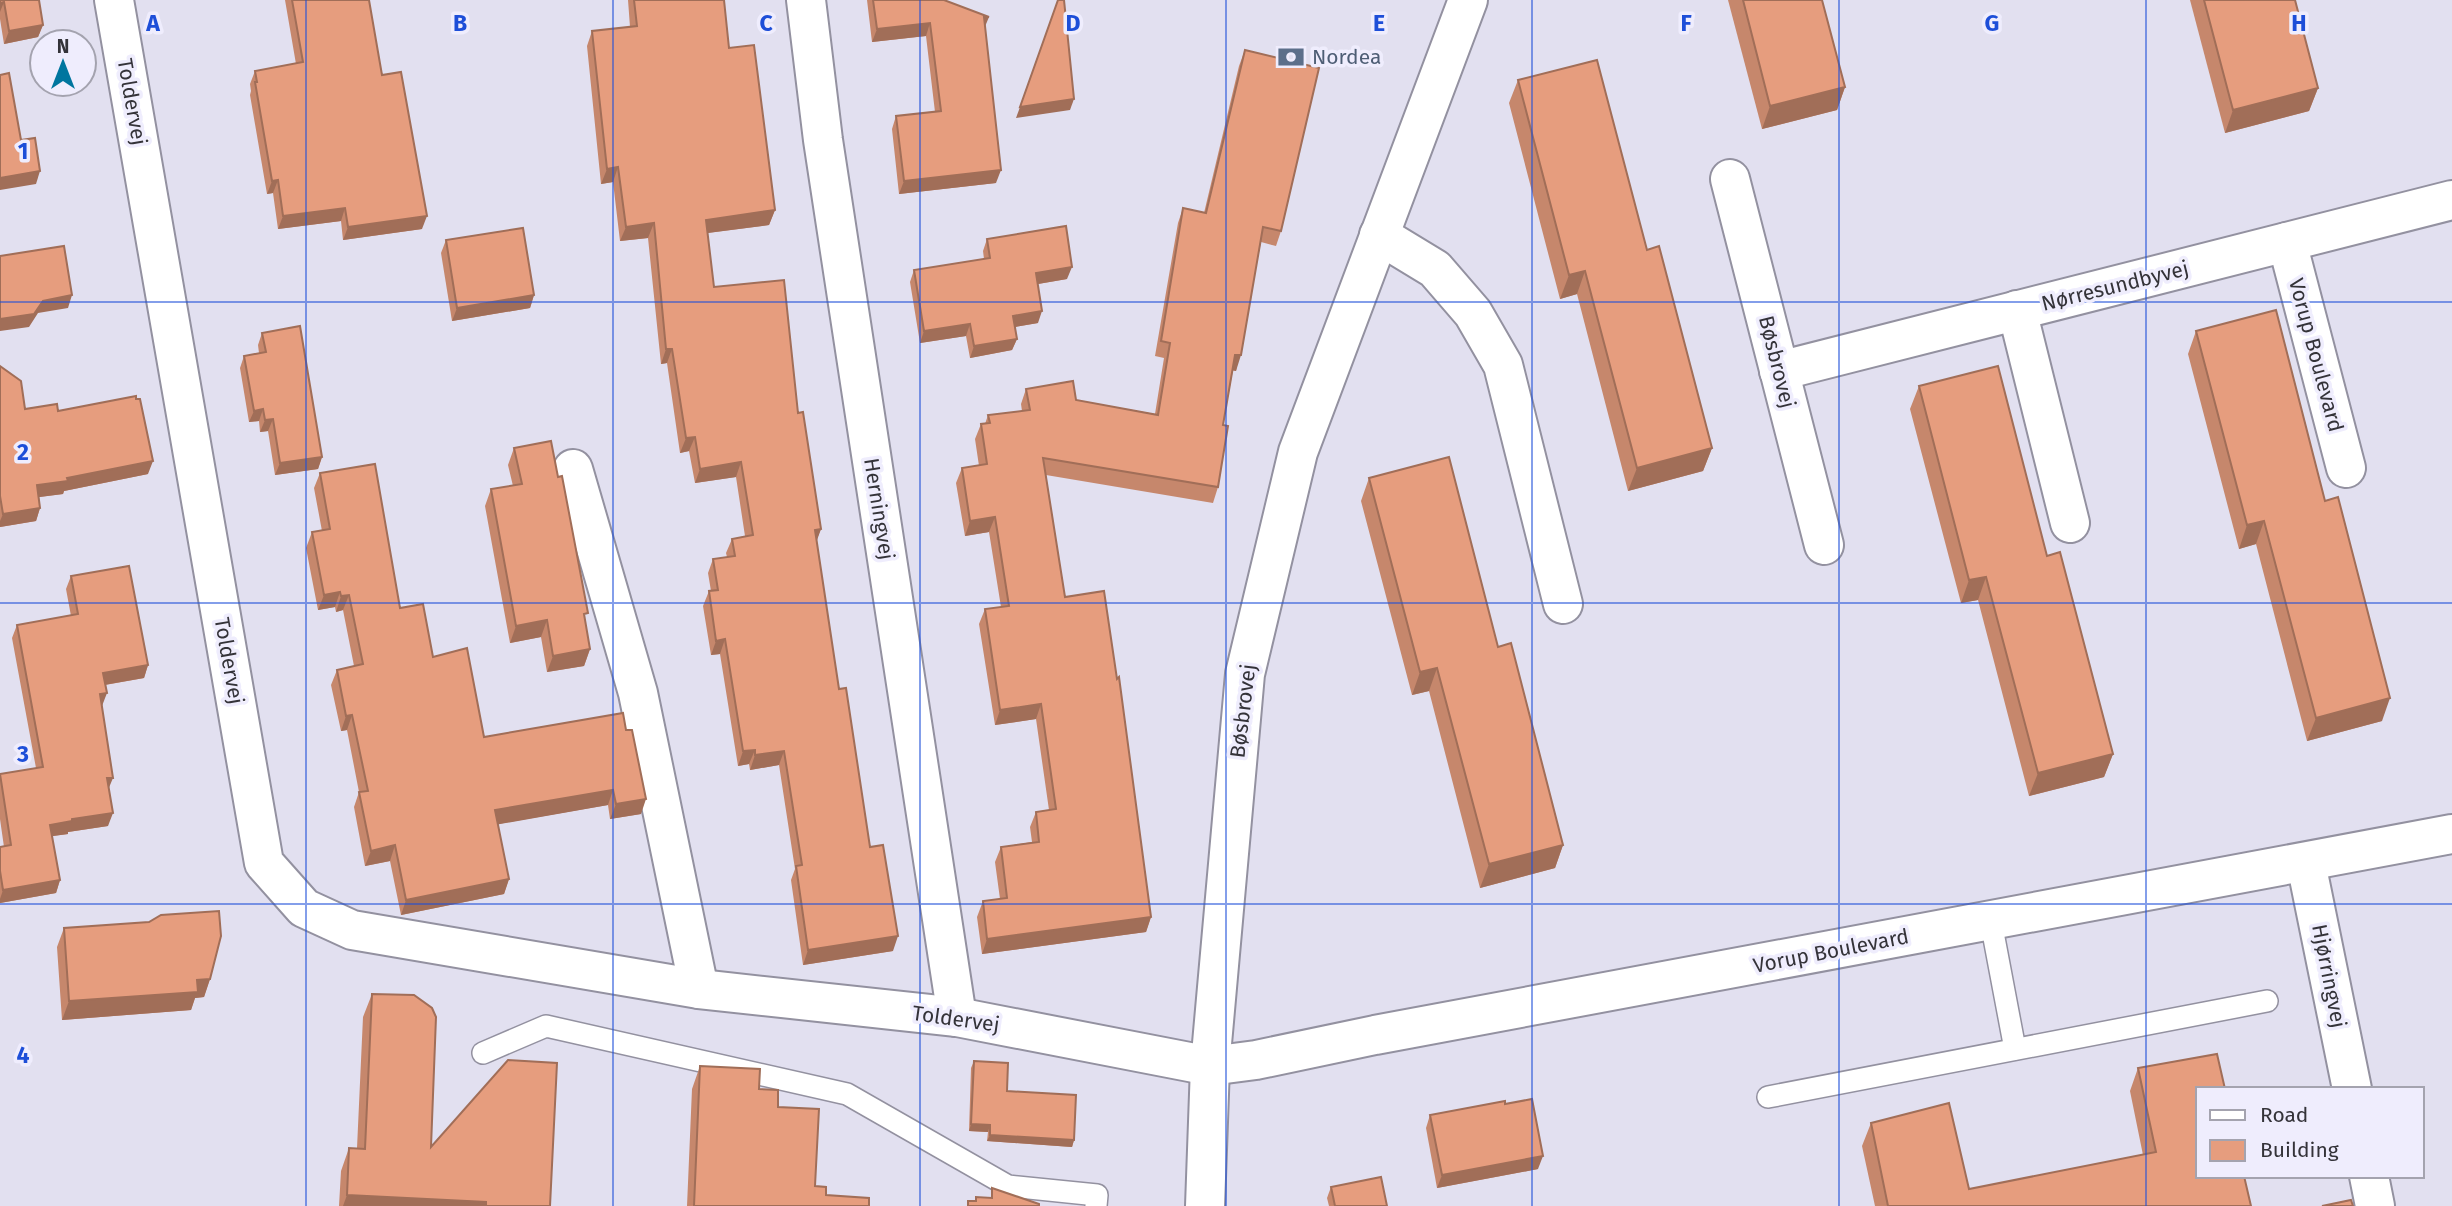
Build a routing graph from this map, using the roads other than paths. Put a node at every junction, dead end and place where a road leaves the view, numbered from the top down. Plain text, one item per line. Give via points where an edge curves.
1 (114, 0) edge
2 (806, 0) edge
3 (1468, 0) edge
4 (1730, 179) dead end
5 (2452, 200) edge
6 (1379, 236) junction
7 (2287, 242) junction
8 (2017, 310) junction
9 (1779, 370) junction
10 (2346, 468) dead end
11 (573, 469) dead end
12 (2070, 523) dead end
13 (1824, 545) dead end
14 (1563, 604) dead end
15 (2452, 834) edge
16 (2306, 863) junction
17 (1991, 922) junction
18 (699, 989) junction
19 (2267, 1001) dead end
20 (957, 1017) junction
21 (2015, 1049) junction
22 (483, 1053) dead end
23 (1210, 1066) junction
24 (2351, 1087) edge
25 (1768, 1097) dead end
26 (2369, 1178) edge
27 (1096, 1206) edge
28 (1205, 1206) edge
29 (2375, 1206) edge

1 - 18 street, Toldervej via 264,863 304,908 352,930
2 - 20 street, Herningvej via 822,140
3 - 6 street, Bøsbrovej
4 - 9 street, Bøsbrovej
5 - 7 street, Nørresundbyvej
6 - 14 street via 1435,269 1473,313 1503,365
6 - 23 street, Bøsbrovej via 1297,452 1245,674
7 - 8 street, Nørresundbyvej
7 - 10 street, Vorup Boulevard
8 - 9 street, Nørresundbyvej
8 - 12 street
9 - 13 street, Bøsbrovej
11 - 18 street via 638,693
15 - 16 street, Vorup Boulevard
16 - 17 street, Vorup Boulevard
16 - 24 street, Hjørringvej
17 - 21 lane
17 - 23 street, Vorup Boulevard
18 - 20 street, Toldervej
19 - 21 lane
20 - 23 street, Toldervej
21 - 25 lane
22 - 27 lane via 546,1026 847,1094 1008,1186 1097,1195
23 - 28 street, Bøsbrovej
26 - 29 street

